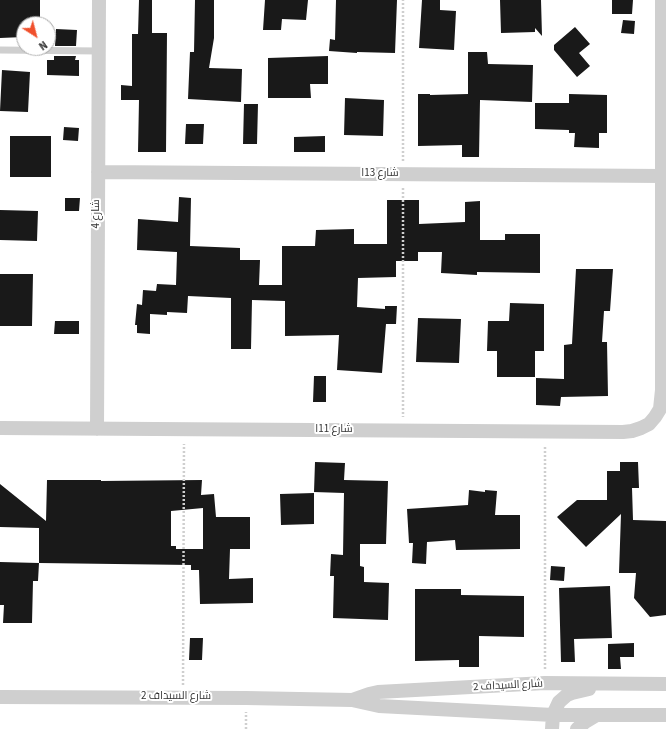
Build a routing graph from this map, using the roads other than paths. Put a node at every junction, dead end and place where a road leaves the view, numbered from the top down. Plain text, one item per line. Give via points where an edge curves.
1 (99, 0) edge
2 (662, 0) edge
3 (0, 50) edge
4 (99, 50) junction
5 (98, 172) junction
6 (662, 176) junction
7 (0, 428) edge
8 (97, 428) junction
9 (610, 684) junction
10 (666, 684) edge
11 (0, 697) edge
12 (352, 700) junction
13 (666, 715) edge
14 (595, 716) junction
15 (553, 722) edge
16 (576, 729) edge

1 - 4 street, شارع 4
2 - 6 street
3 - 4 lane
4 - 5 street, شارع 4
5 - 6 street, شارع 13ا
5 - 8 street, شارع 4
6 - 8 street, شارع 11ا via 662,390 660,409 649,424 641,428 632,431 545,431
7 - 8 street, شارع 11ا
9 - 10 street, شارع السيداف 2
9 - 12 street, شارع السيداف 2 via 545,684 378,692
9 - 15 street via 567,695 559,702
11 - 12 street, شارع السيداف 2
12 - 15 street, شارع السيداف 2 via 379,706
13 - 14 street, شارع السيداف 2
14 - 15 street, شارع السيداف 2
14 - 16 street

